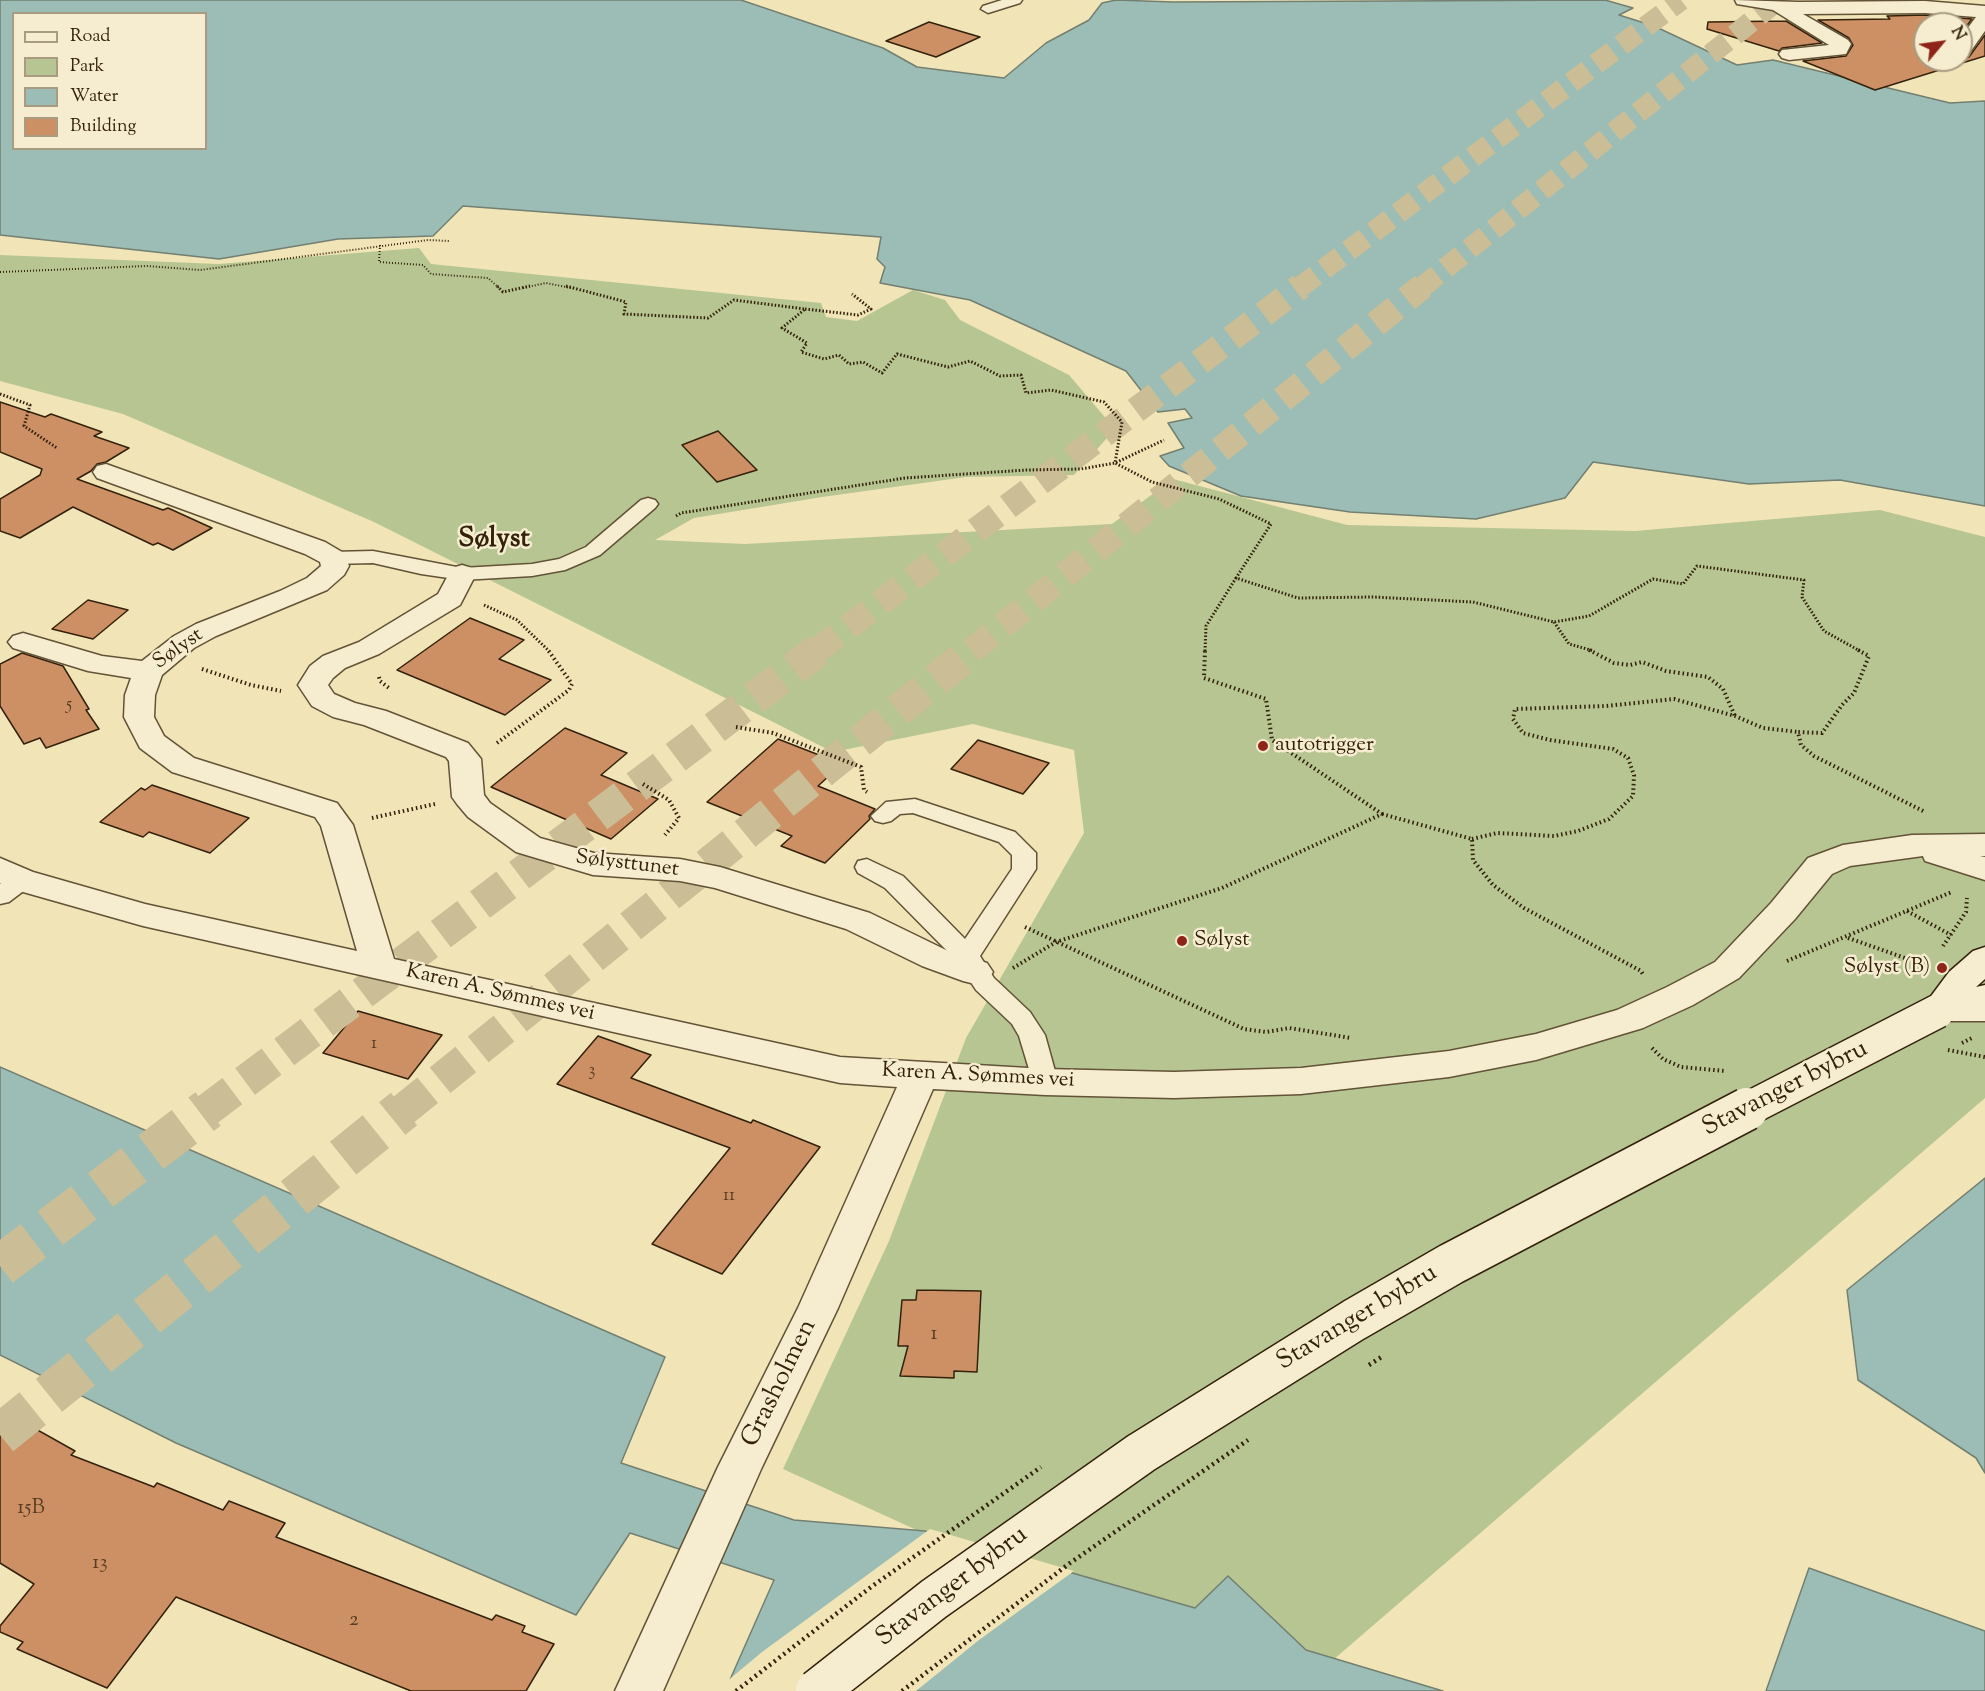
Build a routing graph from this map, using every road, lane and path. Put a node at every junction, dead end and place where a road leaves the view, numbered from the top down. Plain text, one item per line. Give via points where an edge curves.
1 (1015, 0) edge
2 (1744, 0) edge
3 (1778, 6) junction
4 (988, 9) dead end
5 (1985, 12) edge
6 (1985, 17) edge
7 (1973, 34) edge
8 (1789, 54) dead end
9 (1973, 57) edge
10 (1982, 62) dead end
11 (449, 241) dead end
12 (380, 245) junction
13 (0, 272) edge
14 (852, 294) dead end
15 (805, 309) junction
16 (0, 394) edge
17 (1164, 440) dead end
18 (57, 448) dead end
19 (1115, 463) junction
20 (106, 472) dead end
21 (648, 504) dead end
22 (672, 518) dead end
23 (332, 558) junction
24 (1236, 578) junction
25 (456, 587) junction
26 (1554, 622) junction
27 (22, 642) dead end
28 (152, 667) junction
29 (314, 688) junction
30 (1735, 716) junction
31 (736, 727) dead end
32 (1798, 732) junction
33 (465, 759) junction
34 (643, 784) dead end
35 (468, 797) junction
36 (888, 811) joint
37 (1382, 814) junction
38 (1929, 815) dead end
39 (337, 825) junction
40 (1472, 839) junction
41 (1985, 845) edge
42 (1912, 846) junction
43 (867, 867) dead end
44 (647, 868) junction
45 (1985, 869) edge
46 (7, 882) edge
47 (1957, 890) dead end
48 (1968, 896) dead end
49 (1907, 911) junction
50 (993, 917) junction
51 (1951, 935) junction
52 (1847, 938) junction
53 (1056, 942) junction
54 (1940, 951) dead end
55 (1934, 958) dead end
56 (1985, 959) edge
57 (379, 966) junction
58 (1928, 966) junction
59 (976, 970) junction
60 (1727, 970) junction
61 (1921, 973) dead end
62 (1642, 981) dead end
63 (1985, 998) edge
64 (1938, 1011) junction
65 (1985, 1012) edge
66 (1972, 1038) dead end
67 (1354, 1039) dead end
68 (1941, 1054) dead end
69 (920, 1076) junction
70 (1045, 1082) junction
71 (1388, 1353) dead end
72 (1359, 1370) dead end
73 (1256, 1434) dead end
74 (639, 1691) edge
75 (817, 1691) edge
76 (902, 1691) edge

1 - 4 lane
2 - 3 street
3 - 5 street via 1925,7
3 - 8 street via 1841,44 1839,50
6 - 7 street
9 - 10 street
11 - 12 path
12 - 13 path via 200,270 147,266
12 - 15 path via 379,262 423,266 431,274 488,278 503,292 546,283 564,286 626,302 624,314 708,318 734,300
14 - 15 path via 872,309 858,315
15 - 19 path via 782,328 807,343 801,352 824,359 840,355 849,364 863,362 882,374 897,354 948,367 970,361 1000,376 1021,375 1026,393 1051,390 1104,402 1122,422
16 - 18 path via 30,405 24,426
17 - 19 path
19 - 22 path via 1081,469 905,478 681,513
19 - 24 path via 1152,482 1219,499 1271,524
20 - 23 street via 315,548
21 - 25 lane via 593,551 565,564
23 - 25 lane via 373,557 421,568
23 - 28 street, Sølyst via 336,566 317,584 206,630
24 - 26 path via 1298,598 1473,602
24 - 37 path via 1206,626 1204,678 1266,699 1272,740
25 - 29 street via 369,648 334,662 315,679
25 - 33 path via 517,620 543,643 572,684 482,754
26 - 30 path via 1569,644 1594,651 1614,663 1642,662 1666,671 1708,677 1723,689
26 - 32 path via 1589,616 1653,579 1683,584 1697,566 1804,580 1802,597 1824,631 1869,656 1854,693 1822,733
27 - 28 street via 99,665
28 - 29 path via 183,665 284,691
28 - 39 street, Sølyst via 140,695 139,717 151,741 183,765 326,810
29 - 33 street via 329,704 446,744
30 - 32 path via 1763,728
30 - 40 path via 1674,699 1515,710 1513,719 1523,733 1612,749 1628,758 1634,776 1633,796 1609,819 1578,831 1554,836 1497,833
31 - 36 path via 773,733 861,767 864,790
32 - 38 path via 1801,745 1814,756
33 - 35 street
34 - 44 path via 669,800 679,818 649,851
35 - 39 path
35 - 44 street, Sølysttunet via 479,810 528,845 592,864
36 - 50 lane via 915,806 1007,837 1019,845 1024,853 1024,869
37 - 40 path
37 - 53 path via 1221,888
39 - 57 street
40 - 62 path via 1473,860 1492,885 1524,908 1641,971
41 - 42 street, Karen A. Sømmes vei
42 - 45 street, Karen A. Sømmes vei
42 - 60 street, Karen A. Sømmes vei via 1855,853 1820,866
43 - 59 lane via 894,882
44 - 59 street, Sølysttunet via 720,878 812,905 858,921 934,958
46 - 57 street, Karen A. Sømmes vei via 244,939
47 - 49 path
48 - 51 path via 1966,912
49 - 51 path
49 - 52 path
50 - 53 path
50 - 59 lane
51 - 54 path
52 - 58 path
52 - 60 path via 1756,969
53 - 59 path
53 - 67 path via 1244,1029 1266,1032 1289,1028
55 - 58 path
56 - 64 street via 1961,981
57 - 69 street, Karen A. Sømmes vei via 840,1070
58 - 61 path
59 - 70 lane, Sølysttunet via 1021,1017 1032,1035
60 - 70 street, Karen A. Sømmes vei via 1630,1019 1536,1047 1449,1064 1301,1081 1174,1085
63 - 64 street
64 - 65 lane
64 - 75 street, Stavanger bybru, bridge via 1545,1214 1354,1320 1141,1453 934,1599
66 - 68 path, bridge
69 - 70 street, Karen A. Sømmes vei
69 - 74 street, Grasholmen via 818,1308 740,1467
71 - 72 path, bridge
73 - 76 path, bridge via 1070,1563

